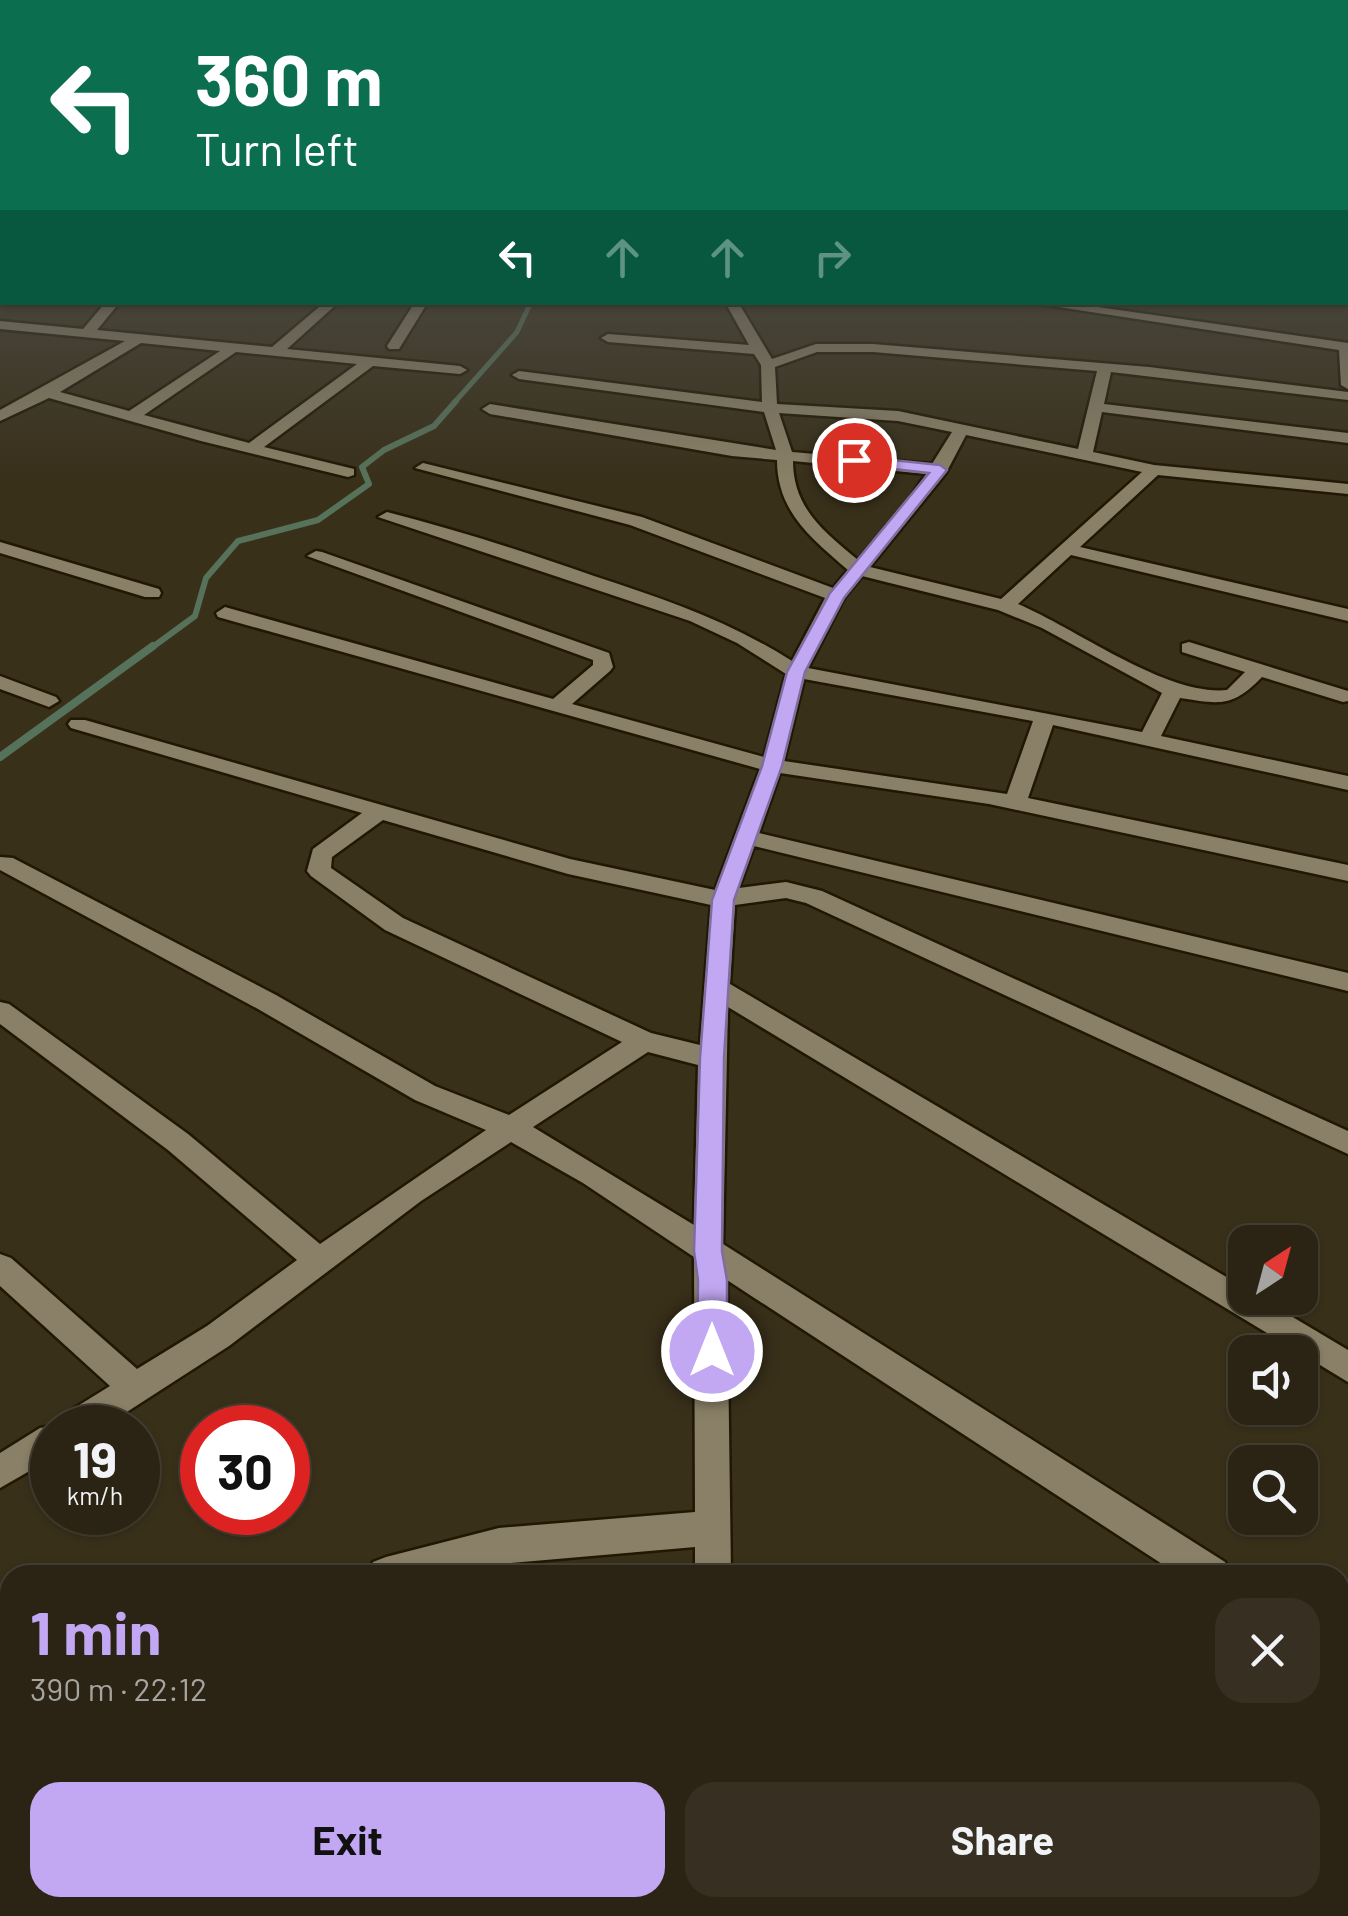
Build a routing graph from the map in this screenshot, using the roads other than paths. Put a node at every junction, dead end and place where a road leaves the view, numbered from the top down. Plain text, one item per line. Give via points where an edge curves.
1 (111, 305) edge
2 (330, 305) edge
3 (420, 305) edge
4 (733, 305) edge
5 (1053, 305) edge
6 (0, 325) edge
7 (26, 328) junction
8 (88, 332) junction
9 (140, 338) junction
10 (608, 338) dead end
11 (0, 341) edge
12 (394, 346) dead end
13 (234, 347) junction
14 (1347, 347) edge
15 (276, 351) junction
16 (764, 358) junction
17 (372, 360) junction
18 (1105, 368) junction
19 (460, 370) dead end
20 (519, 375) dead end
21 (1348, 377) edge
22 (1348, 385) edge
23 (48, 393) junction
24 (1348, 396) edge
25 (1096, 407) junction
26 (770, 408) junction
27 (490, 409) dead end
28 (0, 416) edge
29 (132, 417) junction
30 (963, 428) junction
31 (1348, 438) edge
32 (250, 449) junction
33 (785, 454) junction
34 (1084, 456) junction
35 (423, 468) dead end
36 (940, 470) junction
37 (1154, 470) junction
38 (348, 472) dead end
39 (1348, 489) edge
40 (387, 516) dead end
41 (0, 547) edge
42 (1068, 548) junction
43 (316, 556) dead end
44 (859, 570) junction
45 (152, 593) dead end
46 (836, 596) junction
47 (1005, 606) junction
48 (225, 613) dead end
49 (1348, 616) edge
50 (1189, 648) dead end
51 (1259, 669) junction
52 (796, 672) junction
53 (0, 682) edge
54 (1173, 690) junction
55 (1346, 690) edge
56 (48, 701) dead end
57 (557, 706) junction
58 (1044, 717) junction
59 (78, 724) dead end
60 (1148, 740) junction
61 (772, 766) junction
62 (1348, 783) edge
63 (1016, 804) junction
64 (381, 810) junction
65 (745, 836) junction
66 (5, 863) dead end
67 (1348, 872) edge
68 (723, 900) junction
69 (1348, 982) edge
70 (716, 988) junction
71 (0, 1011) edge
72 (644, 1041) junction
73 (712, 1058) junction
74 (509, 1128) junction
75 (1348, 1143) edge
76 (708, 1251) junction
77 (319, 1261) junction
78 (0, 1266) edge
79 (1348, 1367) edge
80 (135, 1388) junction
81 (108, 1405) edge
82 (30, 1451) edge
83 (3, 1465) edge
84 (711, 1528) junction
85 (425, 1565) edge
86 (713, 1565) edge
87 (1196, 1565) edge

1 - 8 street
2 - 15 street
3 - 12 street
4 - 16 street
5 - 14 street
6 - 7 street
7 - 8 street
7 - 11 street
8 - 9 street
9 - 13 street
9 - 23 street
10 - 16 street
13 - 15 street
13 - 29 street
14 - 21 street
15 - 17 street
16 - 18 street via 833,346
16 - 26 street
17 - 19 street
17 - 32 street
18 - 24 street
18 - 25 street
20 - 26 street
21 - 22 street
23 - 28 street
23 - 29 street
25 - 31 street
25 - 34 street
26 - 30 street via 868,412
26 - 33 street
27 - 33 street via 657,441
29 - 32 street
30 - 34 street
30 - 36 street
32 - 38 street
33 - 36 street
33 - 44 street via 792,503
34 - 37 street
35 - 46 street via 636,521
36 - 44 street
37 - 39 street
37 - 42 street
40 - 52 street via 697,617
41 - 45 street
42 - 47 street
42 - 49 street
43 - 57 street via 602,657 603,667
44 - 46 street
44 - 47 street
46 - 52 street
47 - 54 street
48 - 57 street
50 - 51 street
51 - 54 street via 1233,695
51 - 55 street
52 - 58 street
52 - 61 street
53 - 56 street
54 - 60 street
57 - 61 street
58 - 60 street
58 - 63 street
59 - 64 street
60 - 62 street
61 - 63 street via 889,779
61 - 65 street
63 - 67 street
64 - 68 street via 568,866
64 - 72 street via 321,854 320,871 394,924
65 - 68 street
65 - 69 street
66 - 74 street via 425,1093
68 - 70 street
68 - 75 street via 786,890 814,897
70 - 73 street
70 - 79 street
71 - 77 street via 178,1142
72 - 73 street
72 - 74 street
73 - 76 street
74 - 76 street via 593,1174
74 - 77 street
76 - 84 street
76 - 87 street
77 - 80 street
78 - 80 street
80 - 81 street
82 - 83 street
84 - 85 street via 499,1546
84 - 86 street

